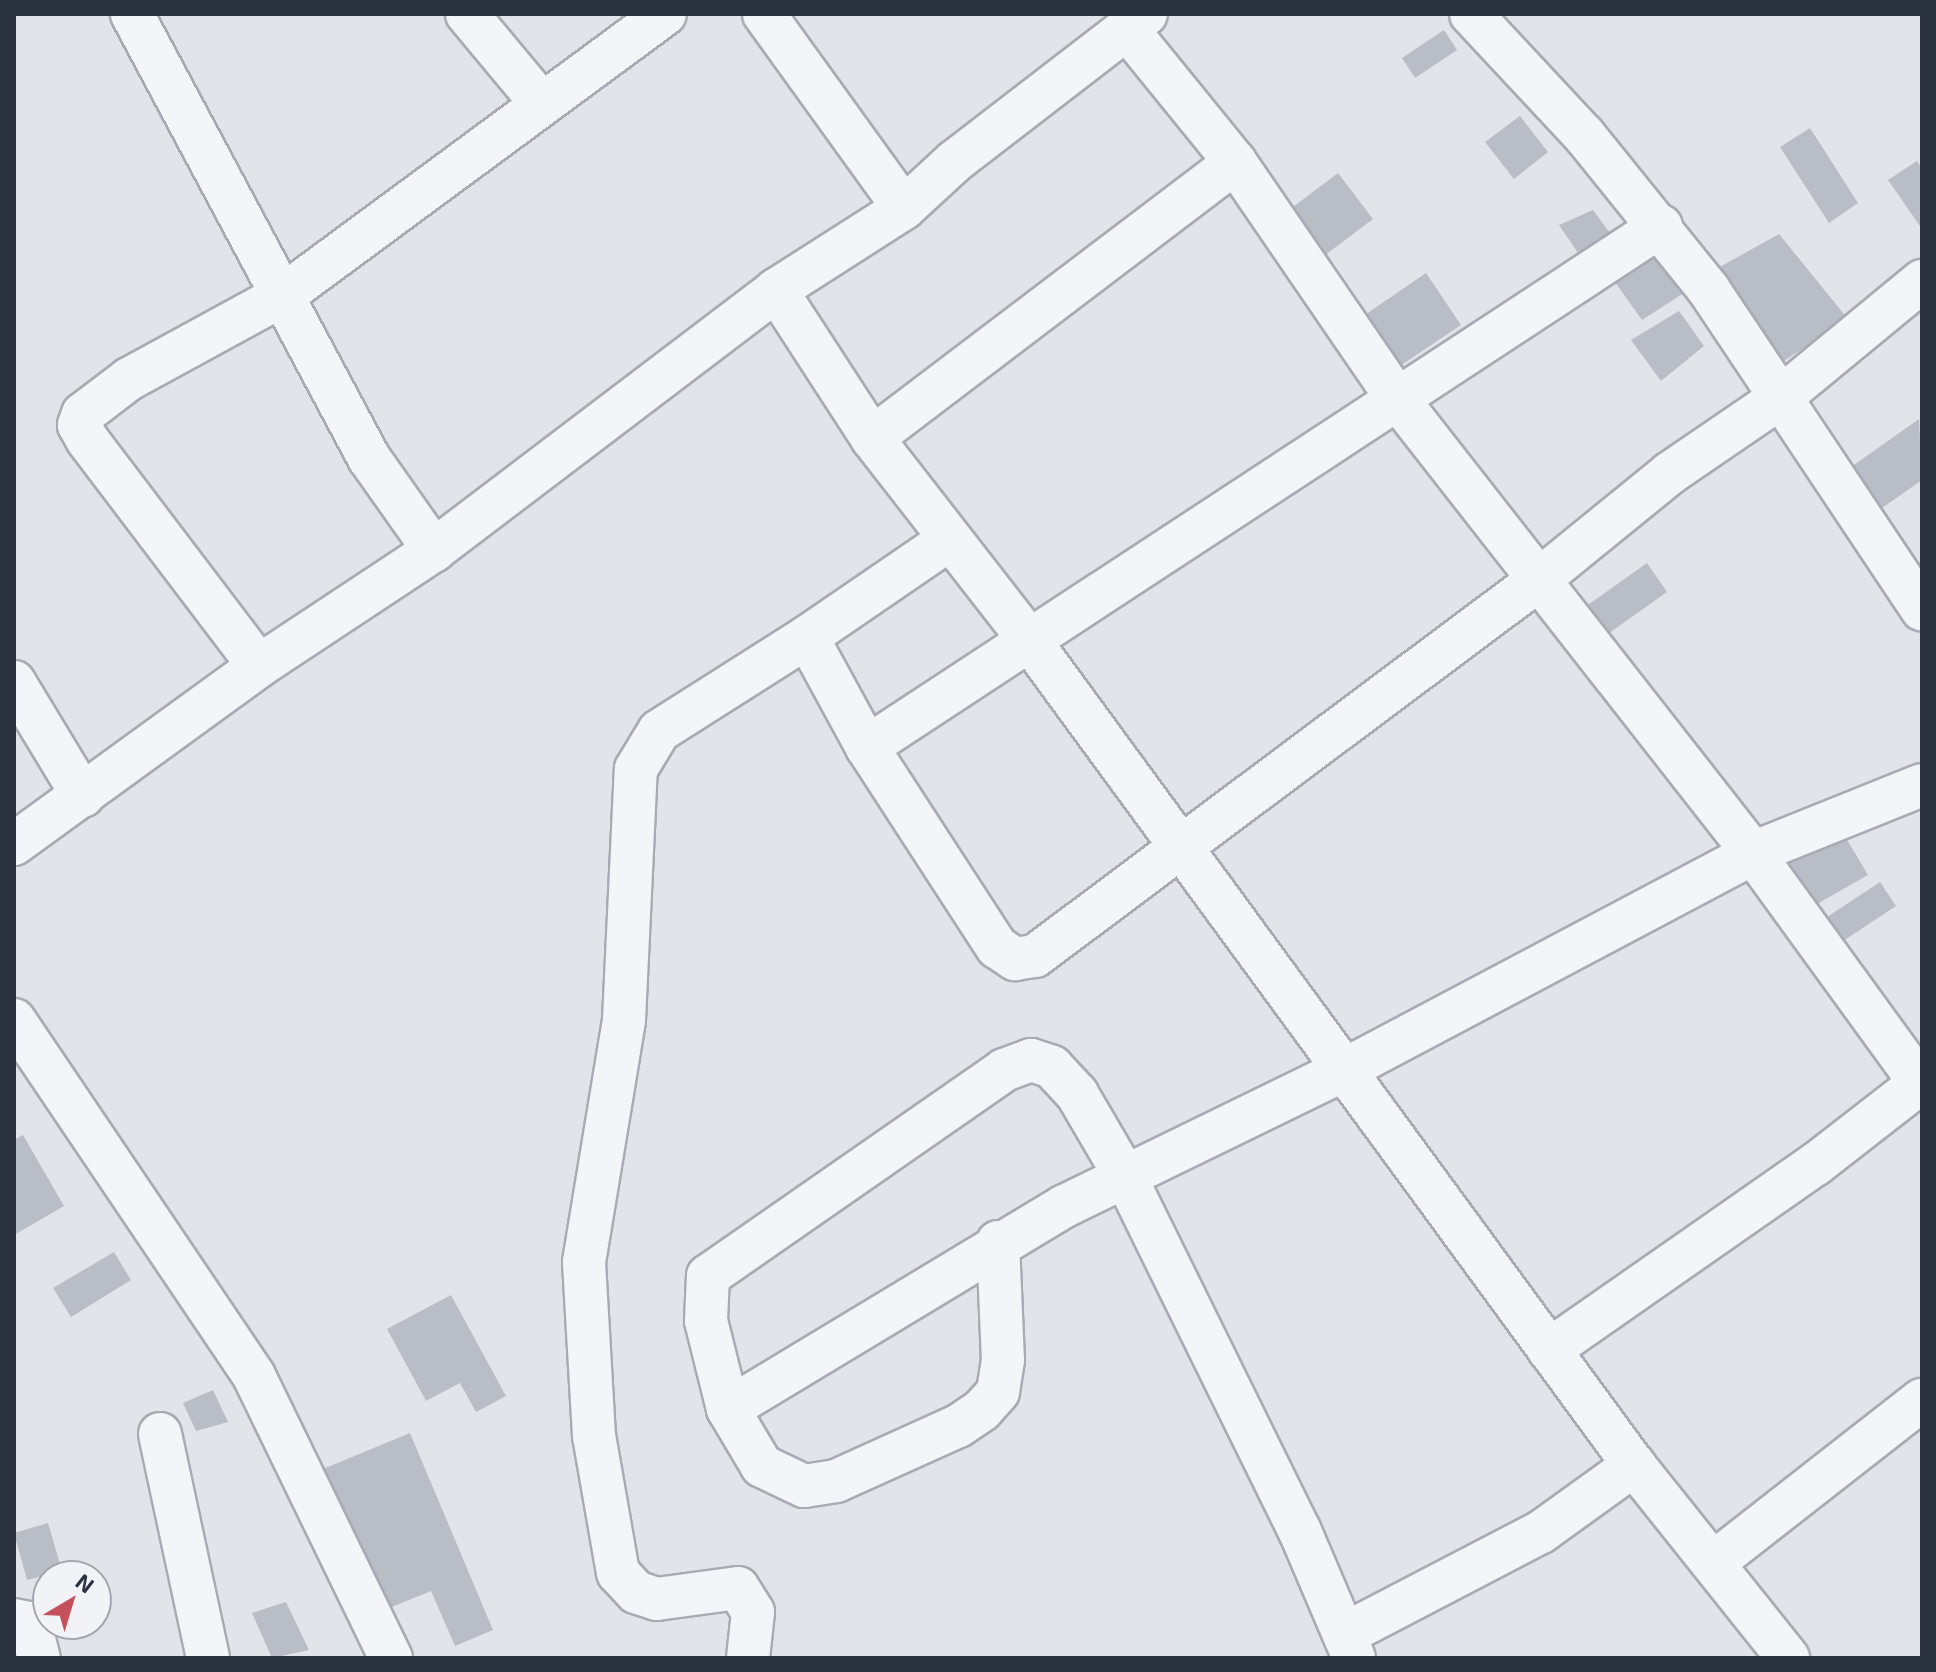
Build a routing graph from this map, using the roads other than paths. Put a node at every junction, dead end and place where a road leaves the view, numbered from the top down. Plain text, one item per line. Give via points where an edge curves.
1 (132, 14) edge
2 (467, 14) edge
3 (665, 14) edge
4 (764, 14) edge
5 (1471, 14) edge
6 (1136, 22) edge
7 (542, 104) junction
8 (1235, 162) junction
9 (904, 208) junction
10 (1661, 226) junction
11 (1922, 281) edge
12 (776, 290) junction
13 (285, 294) junction
14 (1396, 397) junction
15 (1780, 398) junction
16 (872, 438) junction
17 (950, 539) junction
18 (434, 550) junction
19 (1541, 578) junction
20 (1922, 609) edge
21 (807, 637) junction
22 (1027, 637) junction
23 (259, 666) junction
24 (14, 682) edge
25 (867, 747) junction
26 (1922, 785) edge
27 (83, 796) junction
28 (14, 844) edge
29 (1180, 851) junction
30 (1753, 853) junction
31 (14, 1020) edge
32 (1344, 1070) junction
33 (1921, 1084) edge
34 (1125, 1176) junction
35 (998, 1242) junction
36 (1549, 1350) junction
37 (1922, 1400) edge
38 (728, 1409) junction
39 (160, 1434) dead end
40 (1634, 1465) junction
41 (1713, 1563) junction
42 (14, 1620) edge
43 (1350, 1646) edge
44 (39, 1658) edge
45 (208, 1658) edge
46 (391, 1658) edge
47 (748, 1658) edge
48 (1788, 1658) edge

1 - 13 street
2 - 7 street
3 - 7 street
4 - 9 street
5 - 10 street
6 - 8 street
6 - 9 street via 955,161
7 - 13 street
8 - 14 street
8 - 16 street
9 - 12 street
10 - 14 street
10 - 15 street
11 - 15 street
12 - 16 street
12 - 18 street
13 - 18 street via 369,458
13 - 23 street via 129,379 93,403 79,425
14 - 19 street
14 - 22 street
15 - 19 street via 1670,473
15 - 20 street
16 - 17 street
17 - 21 street
17 - 22 street
18 - 23 street
19 - 29 street
19 - 30 street
21 - 25 street
21 - 47 street via 659,731 636,769 624,1020 584,1262 594,1436 618,1573 636,1592 657,1599 738,1588 753,1612
22 - 25 street
22 - 29 street
23 - 27 street
24 - 27 street
25 - 29 street via 982,927 1015,959 1035,956
26 - 30 street
27 - 28 street
29 - 32 street
30 - 32 street
30 - 33 street
31 - 46 street via 254,1376
32 - 34 street
32 - 36 street
33 - 36 street via 1816,1164
34 - 35 street
34 - 38 street via 1077,1094 1052,1067 1031,1060 1004,1070 708,1276 706,1321
34 - 43 street
35 - 38 street
35 - 38 street via 1003,1360 998,1392 958,1426 836,1481 804,1486 762,1466
36 - 40 street
37 - 41 street
39 - 45 street
40 - 41 street
40 - 43 street via 1541,1532
41 - 48 street
42 - 44 street via 30,1623

